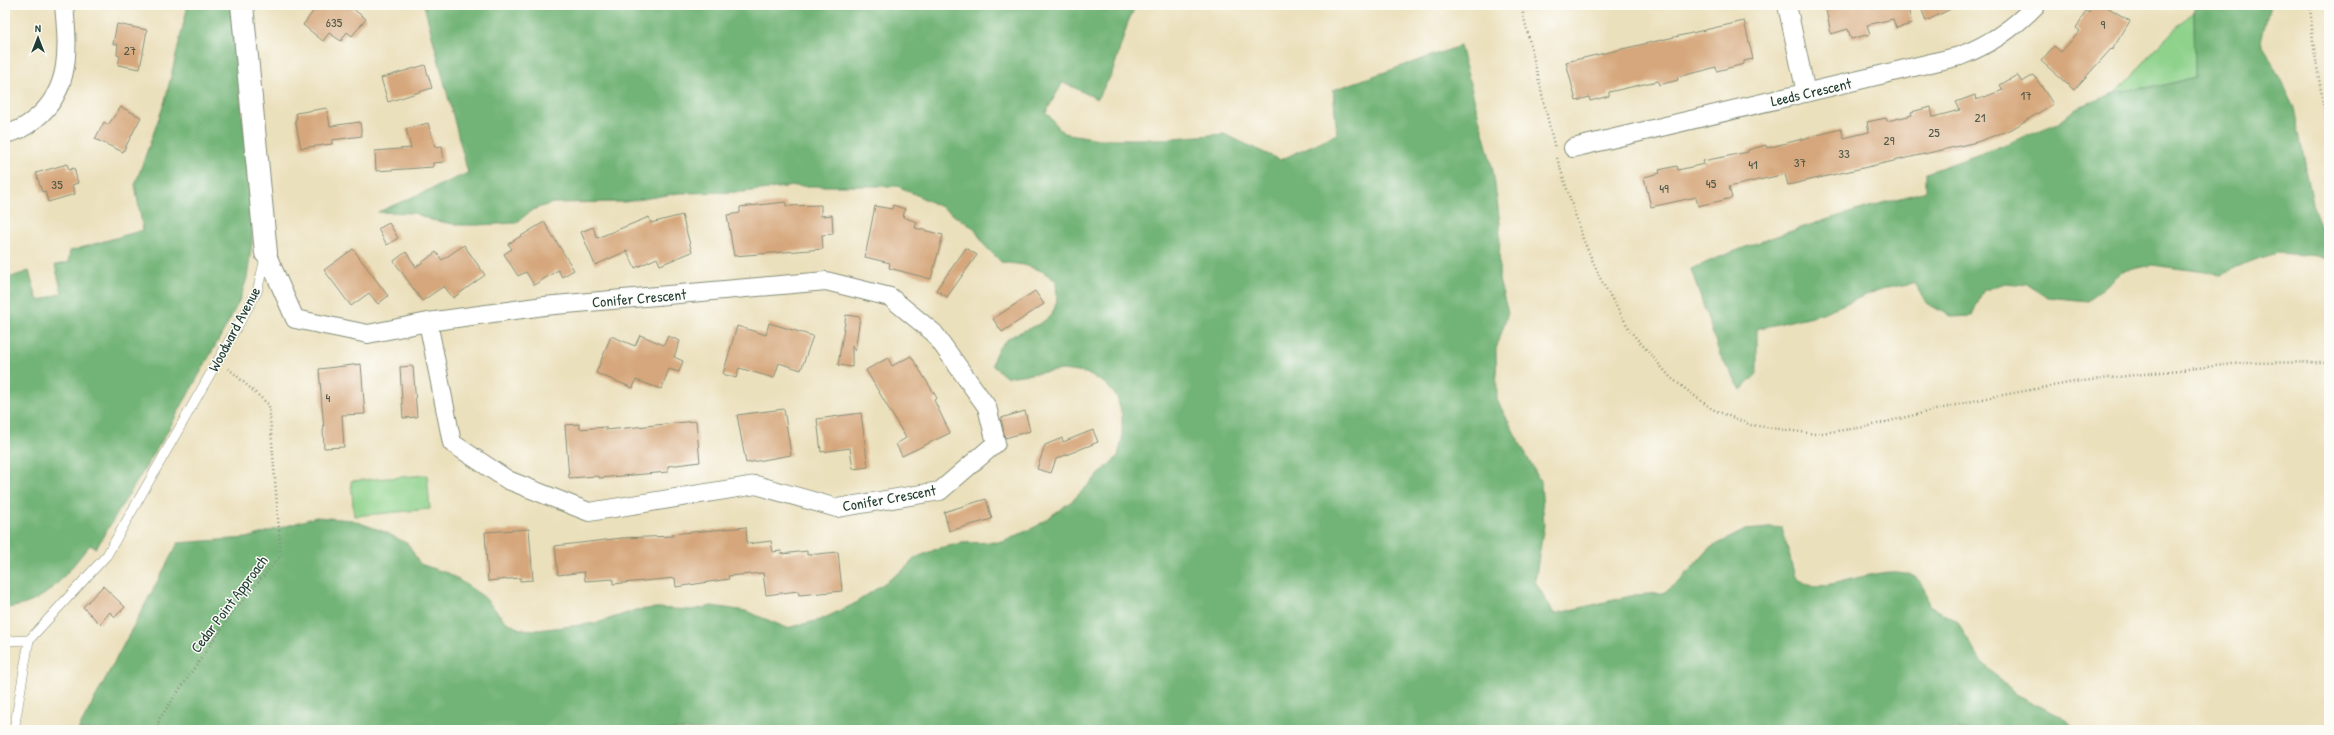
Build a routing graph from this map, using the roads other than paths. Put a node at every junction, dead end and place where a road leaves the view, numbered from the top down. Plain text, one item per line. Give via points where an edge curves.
1 (64, 5) edge
2 (242, 5) edge
3 (1787, 5) edge
4 (2036, 5) edge
5 (1806, 93) junction
6 (5, 134) edge
7 (1573, 148) dead end
8 (266, 253) junction
9 (428, 322) junction
10 (29, 640) junction
11 (5, 641) edge
12 (14, 730) edge

1 - 6 street via 67,59 66,71 58,94 33,121
2 - 8 street, Woodward Avenue
3 - 5 street
4 - 5 street, Leeds Crescent via 2005,32 1968,53
5 - 7 street, Leeds Crescent
8 - 9 street, Conifer Crescent via 295,319 368,334
8 - 10 lane, Woodward Avenue via 257,292 106,555
9 - 9 street, Conifer Crescent via 452,443 508,480 589,512 756,485 837,508 940,491 996,443 987,407 934,333 890,297 826,281 544,306
10 - 11 lane
10 - 12 lane

